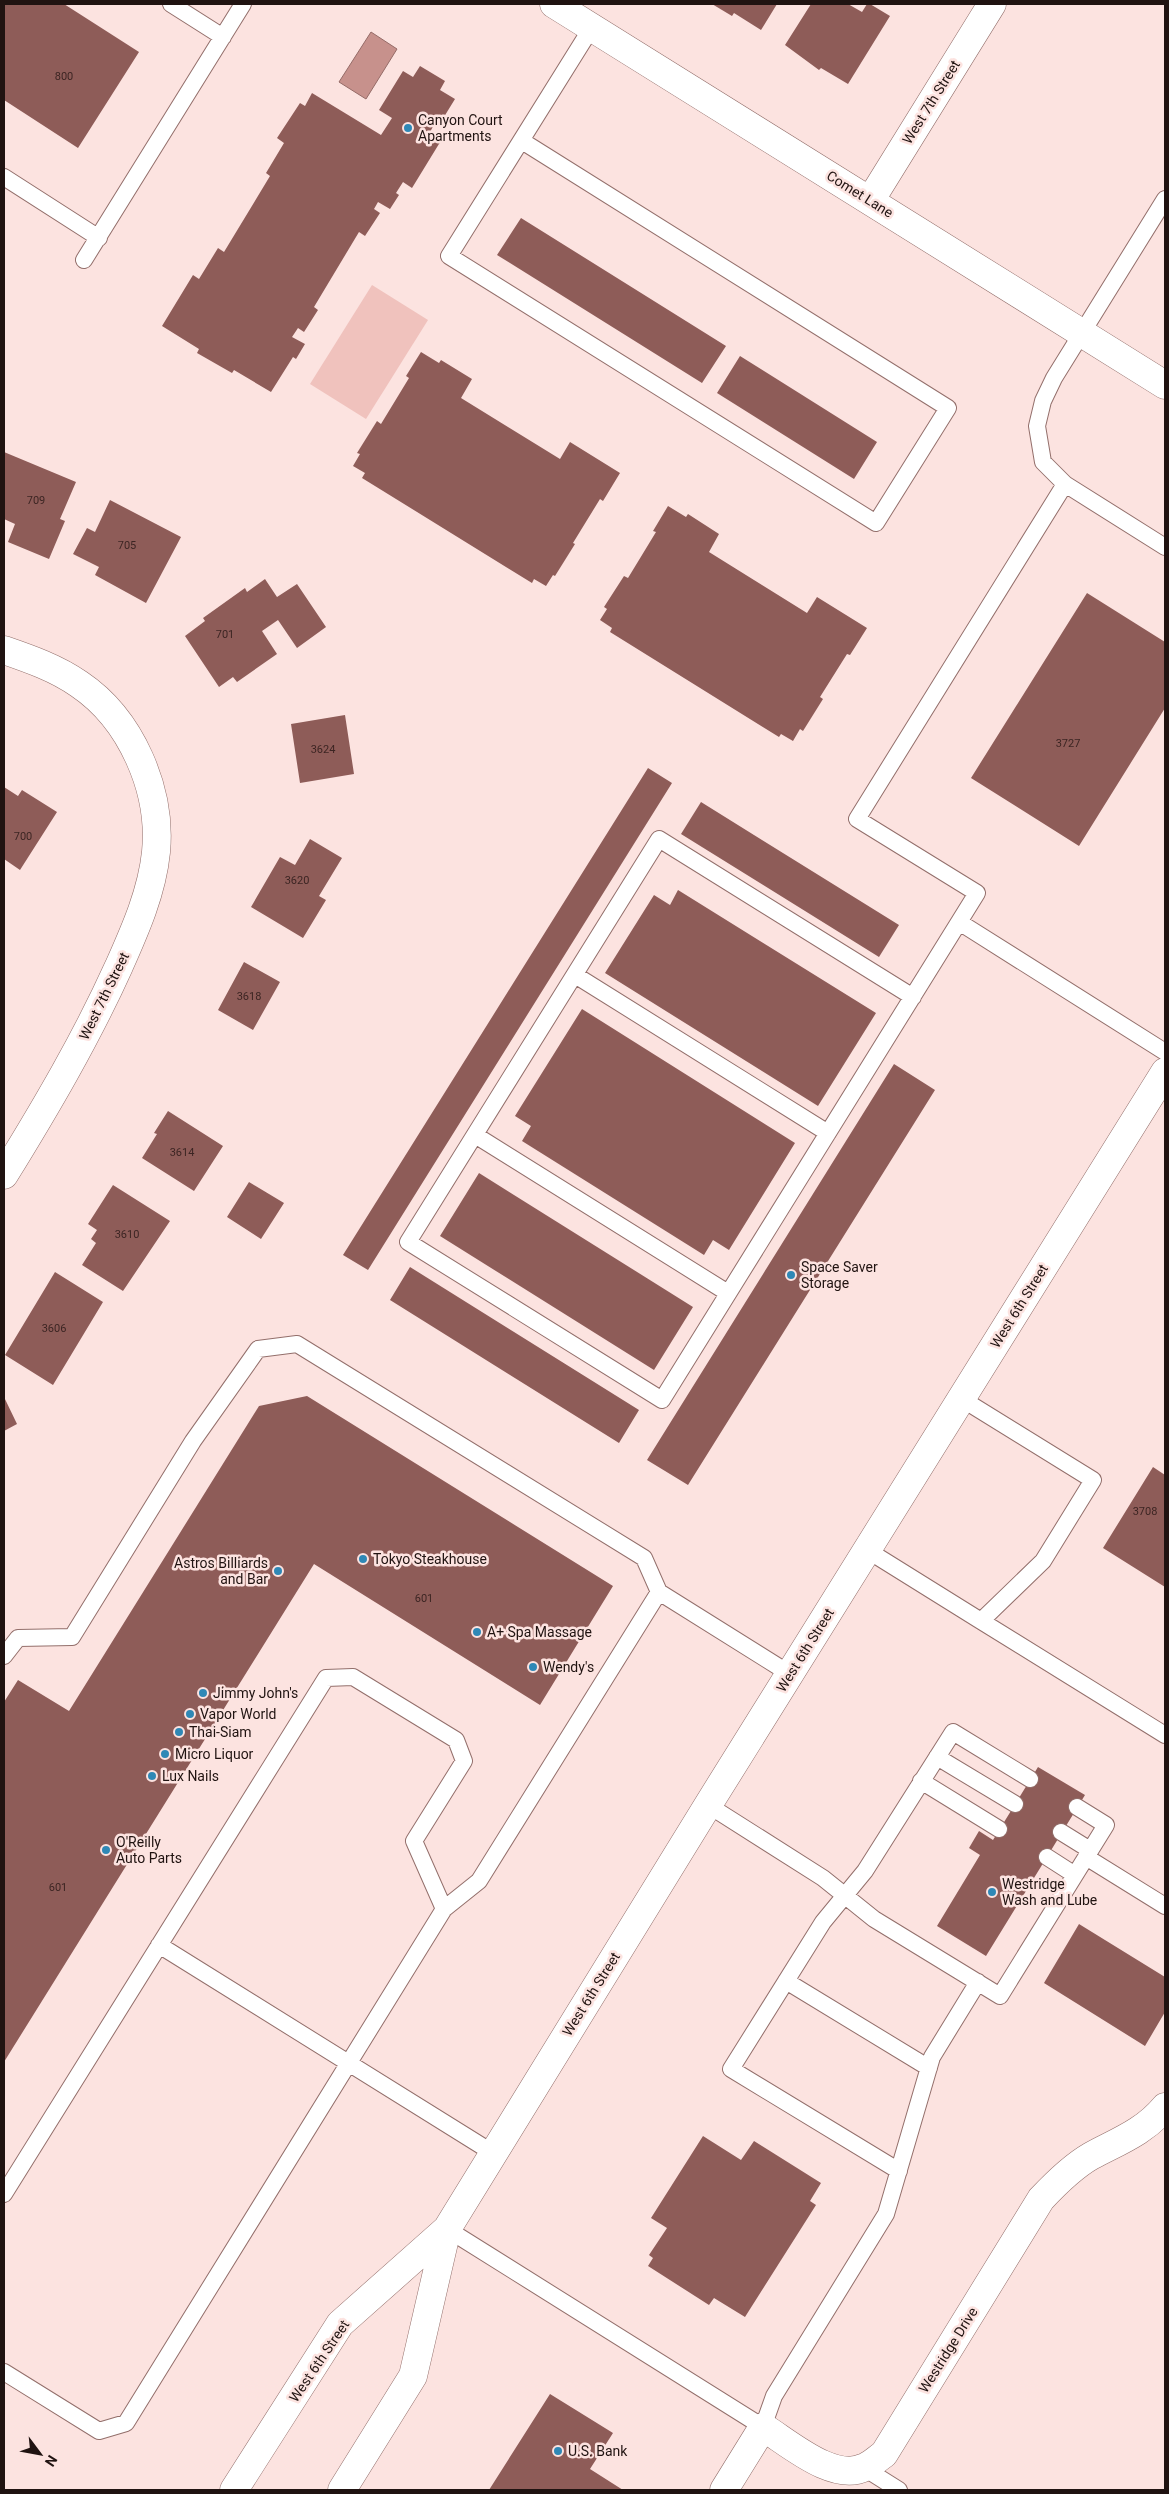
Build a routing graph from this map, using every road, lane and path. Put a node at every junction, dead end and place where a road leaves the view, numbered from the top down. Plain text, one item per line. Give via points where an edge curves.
1 (172, 4) edge
2 (243, 4) edge
3 (554, 4) edge
4 (992, 4) edge
5 (592, 27) junction
6 (223, 37) junction
7 (522, 141) junction
8 (4, 177) edge
9 (1165, 199) edge
10 (870, 201) junction
11 (1159, 223) edge
12 (99, 238) junction
13 (84, 260) dead end
14 (1082, 333) junction
15 (1165, 385) edge
16 (1065, 484) junction
17 (1165, 547) edge
18 (4, 650) edge
19 (959, 922) junction
20 (575, 975) junction
21 (913, 997) junction
22 (1165, 1052) edge
23 (1165, 1072) edge
24 (828, 1132) junction
25 (475, 1135) junction
26 (4, 1175) edge
27 (728, 1293) junction
28 (962, 1399) junction
29 (867, 1550) junction
30 (659, 1592) junction
31 (982, 1621) junction
32 (4, 1656) edge
33 (790, 1674) junction
34 (1165, 1735) edge
35 (937, 1756) junction
36 (1030, 1779) dead end
37 (921, 1782) junction
38 (1015, 1804) dead end
39 (708, 1806) junction
40 (1077, 1808) dead end
41 (999, 1829) dead end
42 (1061, 1832) dead end
43 (1088, 1854) junction
44 (1047, 1857) dead end
45 (1075, 1875) junction
46 (846, 1895) junction
47 (1165, 1906) edge
48 (444, 1909) junction
49 (159, 1946) junction
50 (786, 1981) junction
51 (978, 1982) junction
52 (348, 2063) junction
53 (929, 2068) junction
54 (1165, 2107) edge
55 (493, 2153) junction
56 (899, 2171) junction
57 (4, 2194) edge
58 (446, 2230) junction
59 (4, 2372) edge
60 (763, 2427) junction
61 (864, 2468) junction
62 (234, 2490) edge
63 (342, 2490) edge
64 (724, 2490) edge
65 (899, 2490) edge

1 - 6 lane
2 - 6 lane
3 - 5 street, Comet Lane
4 - 10 street, West 7th Street
5 - 7 lane
5 - 10 street, Comet Lane
6 - 12 lane
7 - 7 lane via 449,256 876,523 948,408
8 - 12 lane
9 - 11 lane
10 - 14 street, Comet Lane
11 - 14 lane
12 - 13 lane
14 - 15 street, Comet Lane
14 - 16 lane via 1043,401 1038,426 1043,462
16 - 17 lane
16 - 19 lane via 857,819 977,894
18 - 26 street, West 7th Street via 58,671 80,684 117,720 138,756 154,802 156,851 146,900 134,933 76,1055
19 - 21 lane
19 - 22 lane
20 - 21 lane via 659,839
20 - 24 lane
20 - 25 lane
21 - 24 lane
23 - 28 street, West 6th Street
24 - 27 lane
25 - 27 lane
25 - 27 lane via 408,1242 662,1400
28 - 29 street, West 6th Street
28 - 31 lane via 1093,1480 1043,1560
29 - 31 lane
29 - 33 street, West 6th Street
30 - 32 lane via 644,1558 297,1344 258,1349 193,1441 72,1637 18,1638
30 - 33 lane
30 - 48 lane via 478,1881
31 - 34 lane
33 - 39 street, West 6th Street
35 - 36 lane via 953,1732
35 - 37 lane
35 - 38 lane
37 - 41 lane
37 - 46 lane via 865,1871
39 - 46 lane
39 - 55 street, West 6th Street
40 - 43 lane via 1106,1825
42 - 43 lane
43 - 45 lane
43 - 47 lane
44 - 45 lane
45 - 51 lane via 1000,1996
46 - 50 lane via 823,1922
46 - 51 lane via 874,1918
48 - 49 lane via 414,1841 464,1761 456,1740 353,1677 326,1678
48 - 52 lane
49 - 52 lane
49 - 57 lane
50 - 53 lane
50 - 56 lane via 731,2069
51 - 53 lane via 932,2057
52 - 55 lane
52 - 59 lane via 126,2423 98,2431
53 - 56 lane
54 - 61 street, Westridge Drive via 1156,2118 1124,2141 1091,2156 1062,2177 1040,2199 884,2454
55 - 58 street, West 6th Street
56 - 60 lane via 886,2214 774,2396
58 - 60 lane
58 - 62 street, West 6th Street via 340,2324
58 - 63 street, West 6th Street via 413,2376
60 - 61 street, Westridge Drive via 828,2468 846,2472
60 - 64 street
61 - 65 lane

